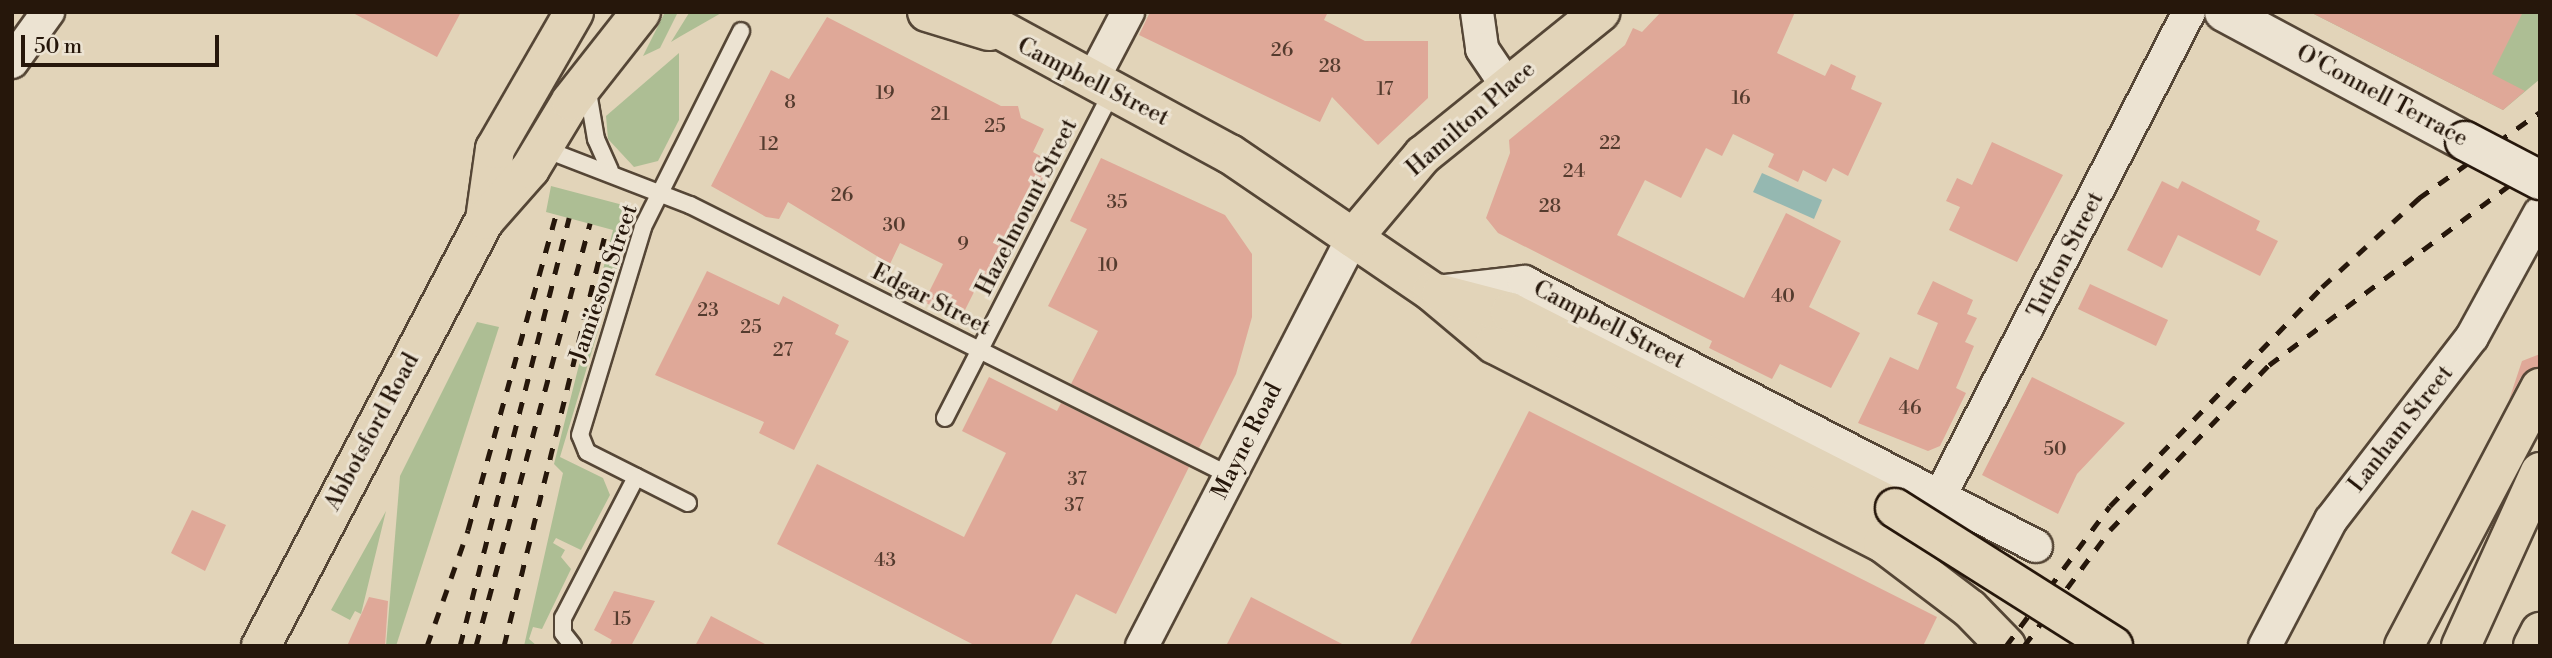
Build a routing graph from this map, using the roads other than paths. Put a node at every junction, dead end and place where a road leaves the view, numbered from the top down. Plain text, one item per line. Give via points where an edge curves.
1 (48, 12) edge
2 (574, 12) edge
3 (641, 12) edge
4 (927, 12) edge
5 (968, 12) edge
6 (1128, 12) edge
7 (1477, 12) edge
8 (1600, 12) edge
9 (2189, 12) edge
10 (2224, 12) edge
11 (741, 31) dead end
12 (1001, 35) junction
13 (15, 49) edge
14 (586, 80) junction
15 (1507, 86) junction
16 (1102, 87) junction
17 (542, 148) junction
18 (610, 170) junction
19 (2540, 180) edge
20 (660, 192) junction
21 (2540, 213) edge
22 (485, 220) junction
23 (1353, 238) junction
24 (1432, 292) junction
25 (979, 350) junction
26 (2540, 388) edge
27 (945, 418) dead end
28 (1683, 420) junction
29 (2540, 472) edge
30 (1229, 475) junction
31 (636, 477) junction
32 (1940, 496) junction
33 (688, 503) dead end
34 (2036, 546) dead end
35 (2540, 632) edge
36 (568, 639) edge
37 (261, 646) edge
38 (1142, 646) edge
39 (2006, 646) edge
40 (2113, 646) edge
41 (2265, 646) edge
42 (2404, 646) edge
43 (2461, 646) edge
44 (2533, 646) edge

1 - 13 street
2 - 22 main road, Abbotsford Road via 495,149
3 - 14 main road, Abbotsford Road
4 - 12 main road, Campbell Street
5 - 12 main road, Campbell Street
6 - 16 street
7 - 15 street via 1482,49
8 - 15 main road, Hamilton Place
9 - 32 street, Tufton Street
10 - 19 main road, O'Connell Terrace, bridge
11 - 20 lane, Jamieson Street
12 - 16 main road, Campbell Street
14 - 17 main road, Abbotsford Road
14 - 18 lane via 596,139
15 - 23 main road, Hamilton Place via 1423,155
16 - 23 main road, Campbell Street via 1253,167
16 - 25 lane, Hazelmount Street
17 - 18 lane, Edgar Street
17 - 22 main road, Abbotsford Road
18 - 20 lane, Edgar Street
20 - 25 lane, Edgar Street
20 - 31 lane, Jamieson Street via 643,226 581,441 587,452
21 - 41 street, Lanham Street via 2472,337 2332,520
22 - 37 main road, Abbotsford Road
23 - 24 main road, Campbell Street
23 - 30 street, Mayne Road
24 - 28 main road via 1494,344
24 - 32 street, Campbell Street via 1524,282
25 - 27 lane, Hazelmount Street
25 - 30 lane, Edgar Street
26 - 42 main road
28 - 39 main road via 1883,543 1970,609
28 - 40 main road, bridge via 1895,508
29 - 43 main road
30 - 38 street, Mayne Road
31 - 33 lane
31 - 36 lane via 563,618
32 - 34 street, Campbell Street
35 - 44 main road

